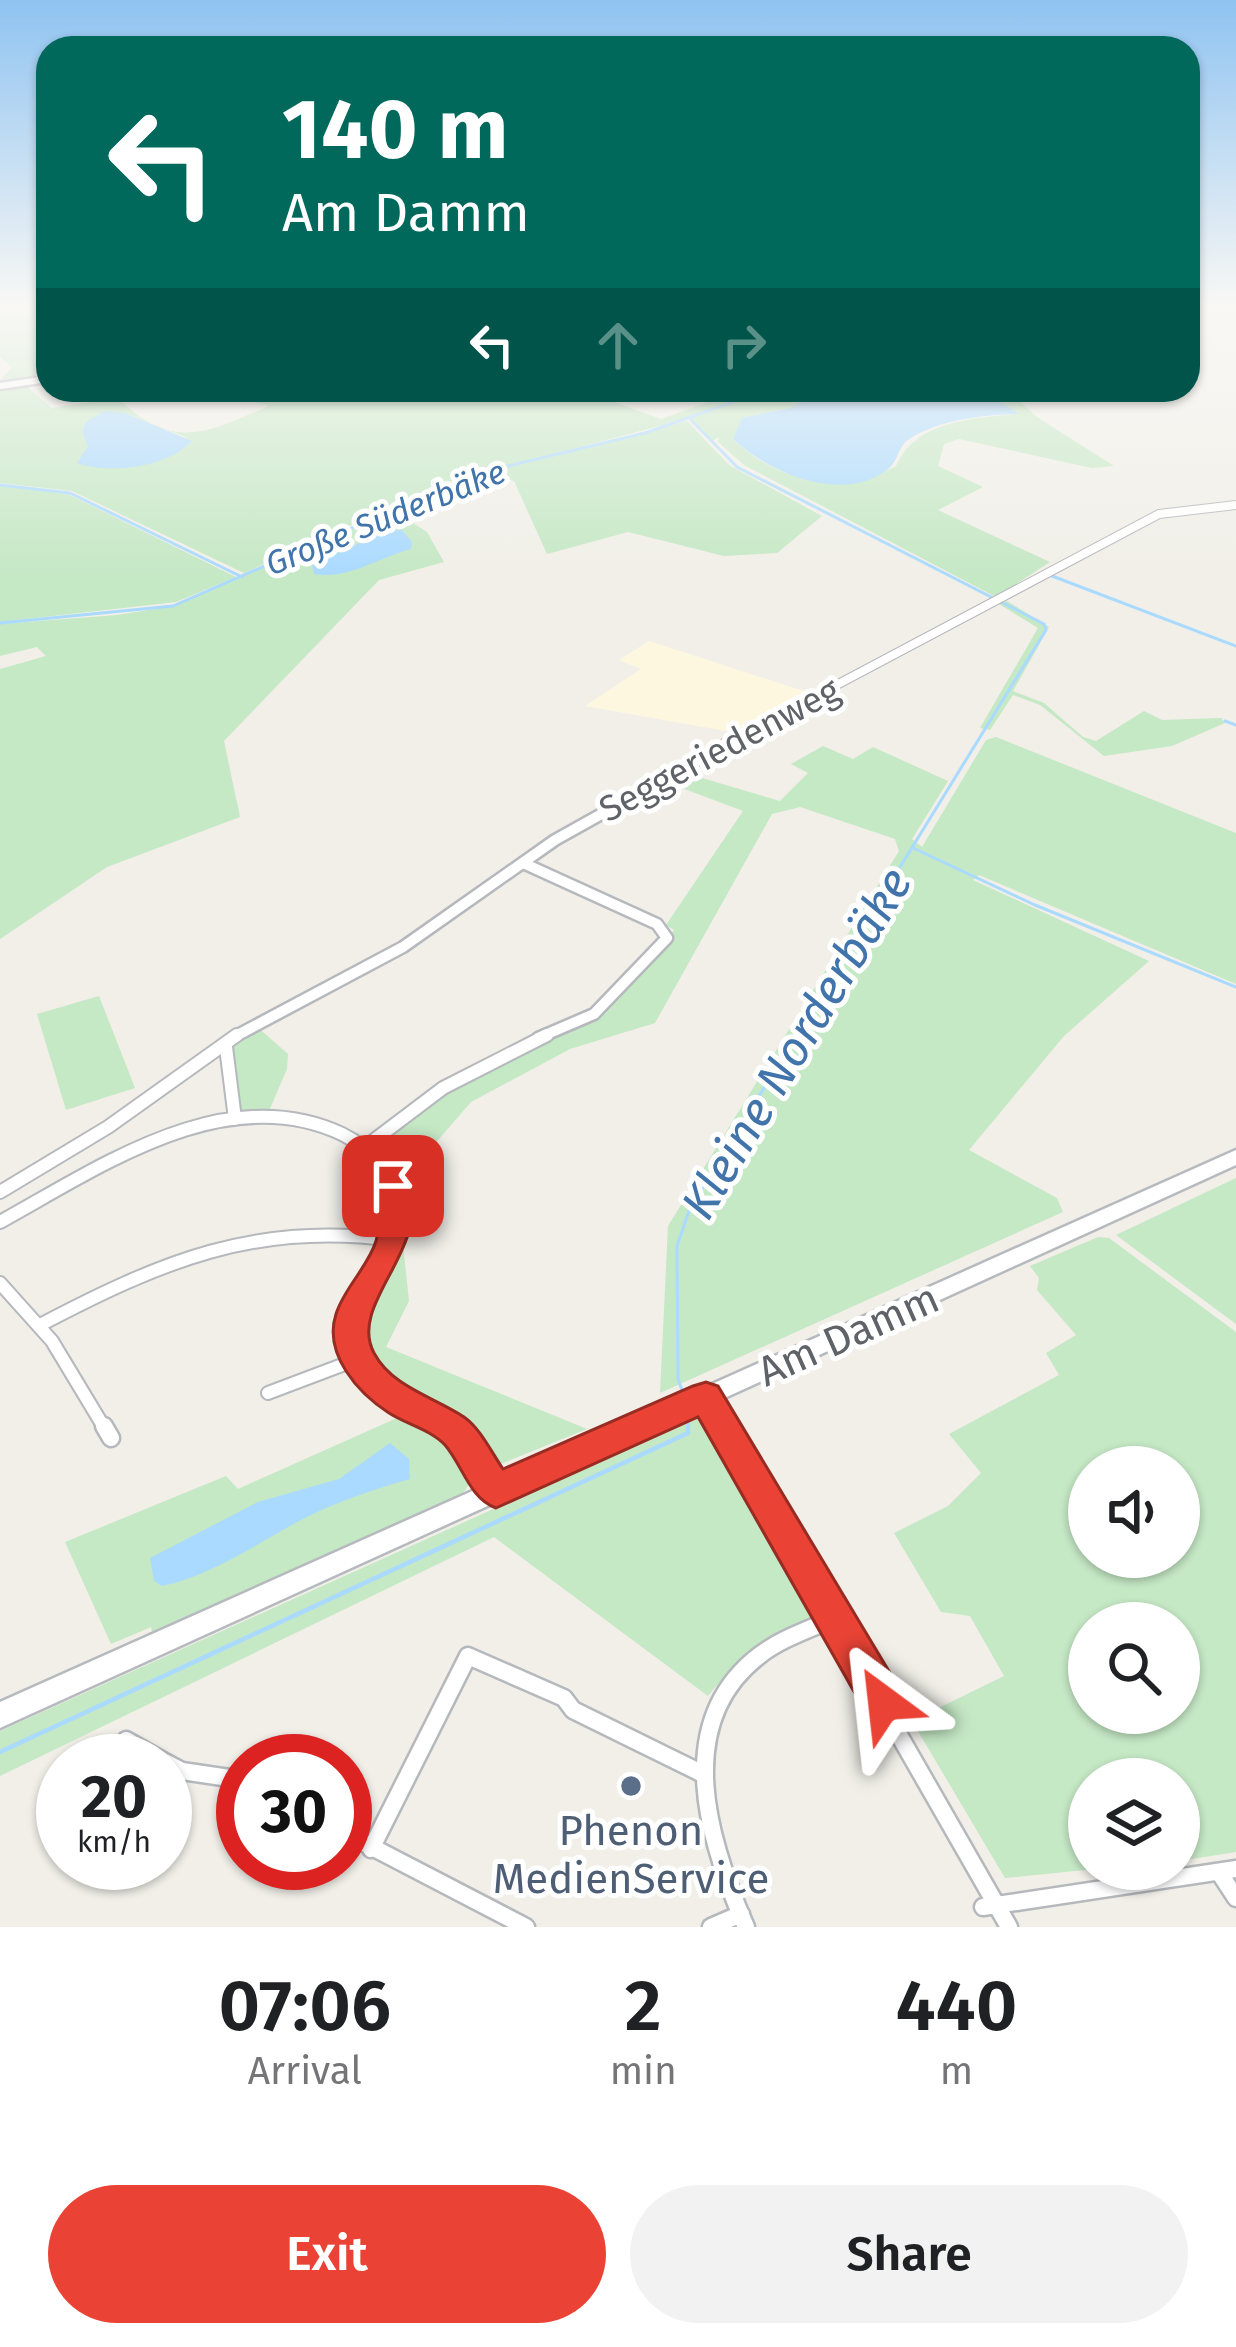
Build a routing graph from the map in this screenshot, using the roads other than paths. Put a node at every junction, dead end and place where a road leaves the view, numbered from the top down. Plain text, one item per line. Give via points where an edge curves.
1 (1236, 505) edge
2 (523, 863) junction
3 (226, 1047) junction
4 (235, 1120) junction
5 (365, 1147) junction
6 (1236, 1157) edge
7 (0, 1192) edge
8 (0, 1222) edge
9 (393, 1240) junction
10 (0, 1283) edge
11 (40, 1324) junction
12 (358, 1359) junction
13 (268, 1393) dead end
14 (702, 1399) junction
15 (110, 1438) dead end
16 (496, 1491) junction
17 (834, 1618) junction
18 (0, 1715) edge
19 (701, 1772) junction
20 (372, 1847) edge
21 (372, 1850) edge
22 (1228, 1870) edge
23 (1236, 1898) edge
24 (989, 1905) junction
25 (744, 1920) edge
26 (526, 1927) edge
27 (711, 1927) edge
28 (1009, 1927) edge

1 - 2 street, Seggeriedenweg via 1159,514 1065,560 670,772
2 - 3 street, Seggeriedenweg via 403,947
2 - 5 street via 657,924 667,938 580,1023 448,1085
3 - 4 street
3 - 7 street, Seggeriedenweg
4 - 5 street via 322,1124
4 - 8 street via 152,1141
5 - 9 street via 393,1186
6 - 14 main road, Am Damm
9 - 11 street via 275,1236 217,1244
9 - 12 street via 353,1315
10 - 11 street
11 - 15 street
12 - 13 street
12 - 16 street via 386,1392 456,1431
14 - 16 main road, Am Damm
14 - 17 street
16 - 18 main road, Am Damm
17 - 19 street via 754,1659 719,1708
17 - 24 street
19 - 20 street via 468,1656
19 - 25 street via 714,1851
21 - 26 street
22 - 23 street
22 - 24 street
24 - 28 street
25 - 27 street

